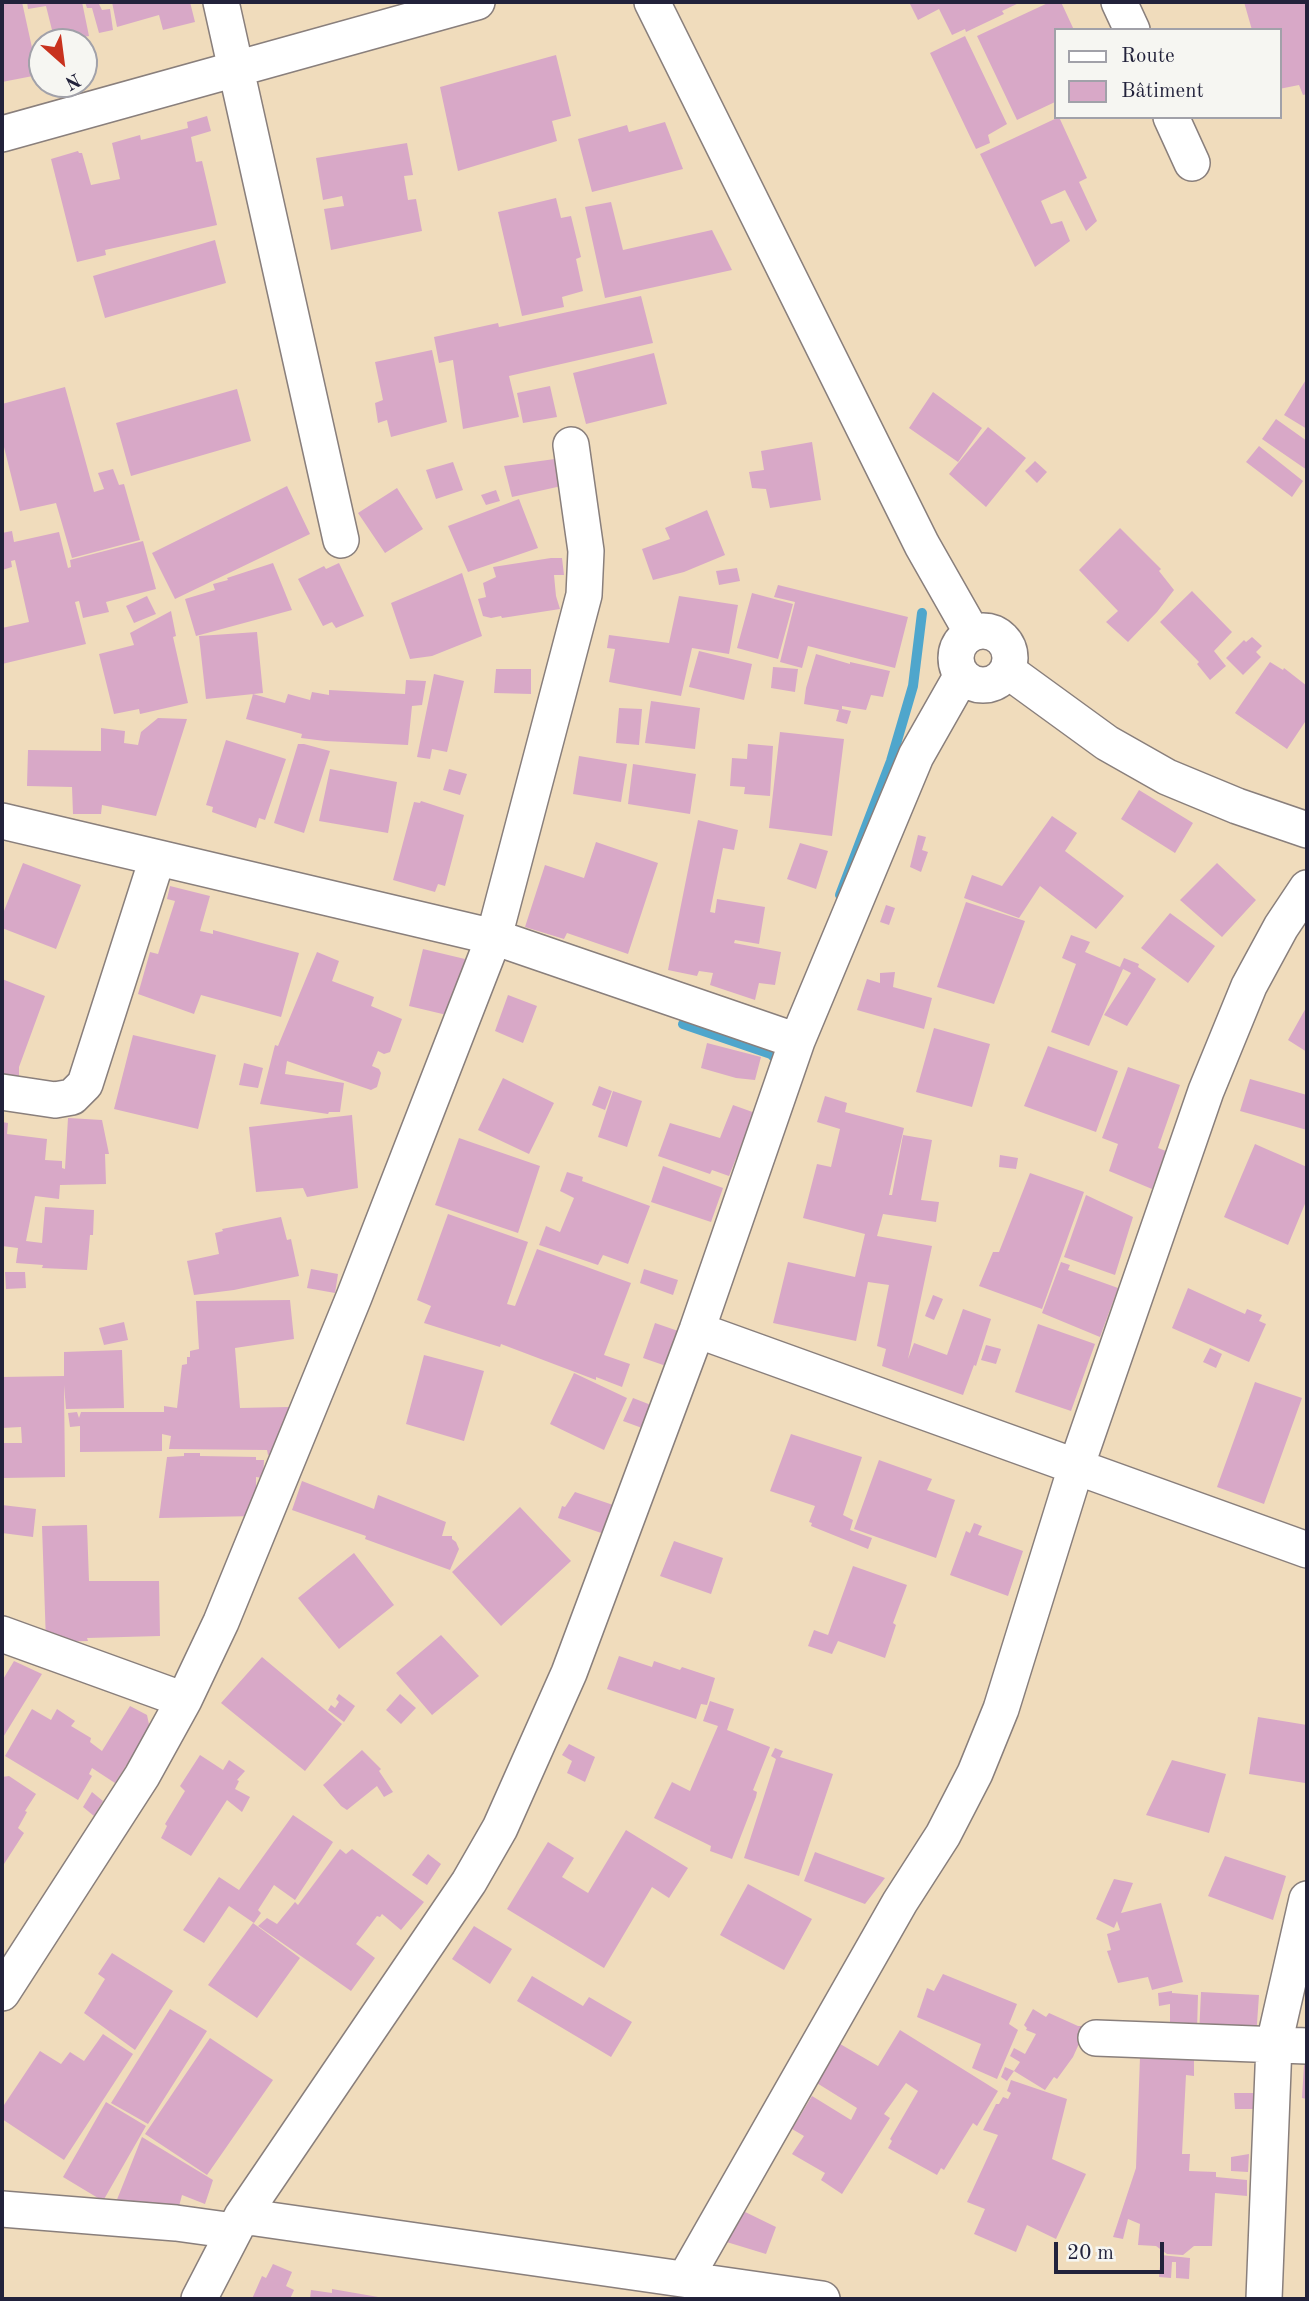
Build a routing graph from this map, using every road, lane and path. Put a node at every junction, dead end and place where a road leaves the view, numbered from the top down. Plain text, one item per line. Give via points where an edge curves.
1 (221, 2) edge
2 (477, 2) edge
3 (652, 2) edge
4 (1119, 2) edge
5 (1131, 28) edge
6 (236, 70) junction
7 (1172, 119) edge
8 (2, 134) edge
9 (1192, 163) dead end
10 (571, 445) dead end
11 (341, 540) dead end
12 (972, 634) junction
13 (1008, 671) junction
14 (962, 675) junction
15 (2, 821) edge
16 (1307, 830) edge
17 (157, 859) junction
18 (1307, 888) edge
19 (494, 937) junction
20 (797, 1041) junction
21 (2, 1092) edge
22 (697, 1331) junction
23 (1076, 1467) junction
24 (1307, 1550) edge
25 (2, 1634) edge
26 (184, 1700) junction
27 (1307, 1899) edge
28 (2, 1993) edge
29 (1096, 2038) dead end
30 (1290, 2045) edge
31 (2, 2209) edge
32 (238, 2223) junction
33 (685, 2279) junction
34 (199, 2299) edge
35 (822, 2299) edge
36 (1264, 2299) edge

1 - 6 street
2 - 6 street
3 - 12 street via 916,532
4 - 5 street
6 - 8 street
6 - 11 street
7 - 9 street
10 - 19 street via 586,551 583,595
12 - 13 street via 981,631 1000,636 1010,652
12 - 14 street via 958,647
13 - 14 street via 986,685
13 - 16 street via 1107,743 1167,777
14 - 20 street via 916,756
15 - 17 street
17 - 19 street
17 - 21 street via 85,1084 72,1097 55,1100
18 - 23 street via 1249,986 1206,1091
19 - 20 street
19 - 26 street via 354,1297
20 - 22 street
22 - 23 street
22 - 32 street via 569,1673 500,1828 469,1882
23 - 24 street
23 - 33 street via 1001,1709 975,1773
25 - 26 street
26 - 28 street via 142,1776
27 - 30 street
29 - 30 street
30 - 36 street
31 - 32 street via 176,2223
32 - 33 street
32 - 34 street
33 - 35 street

